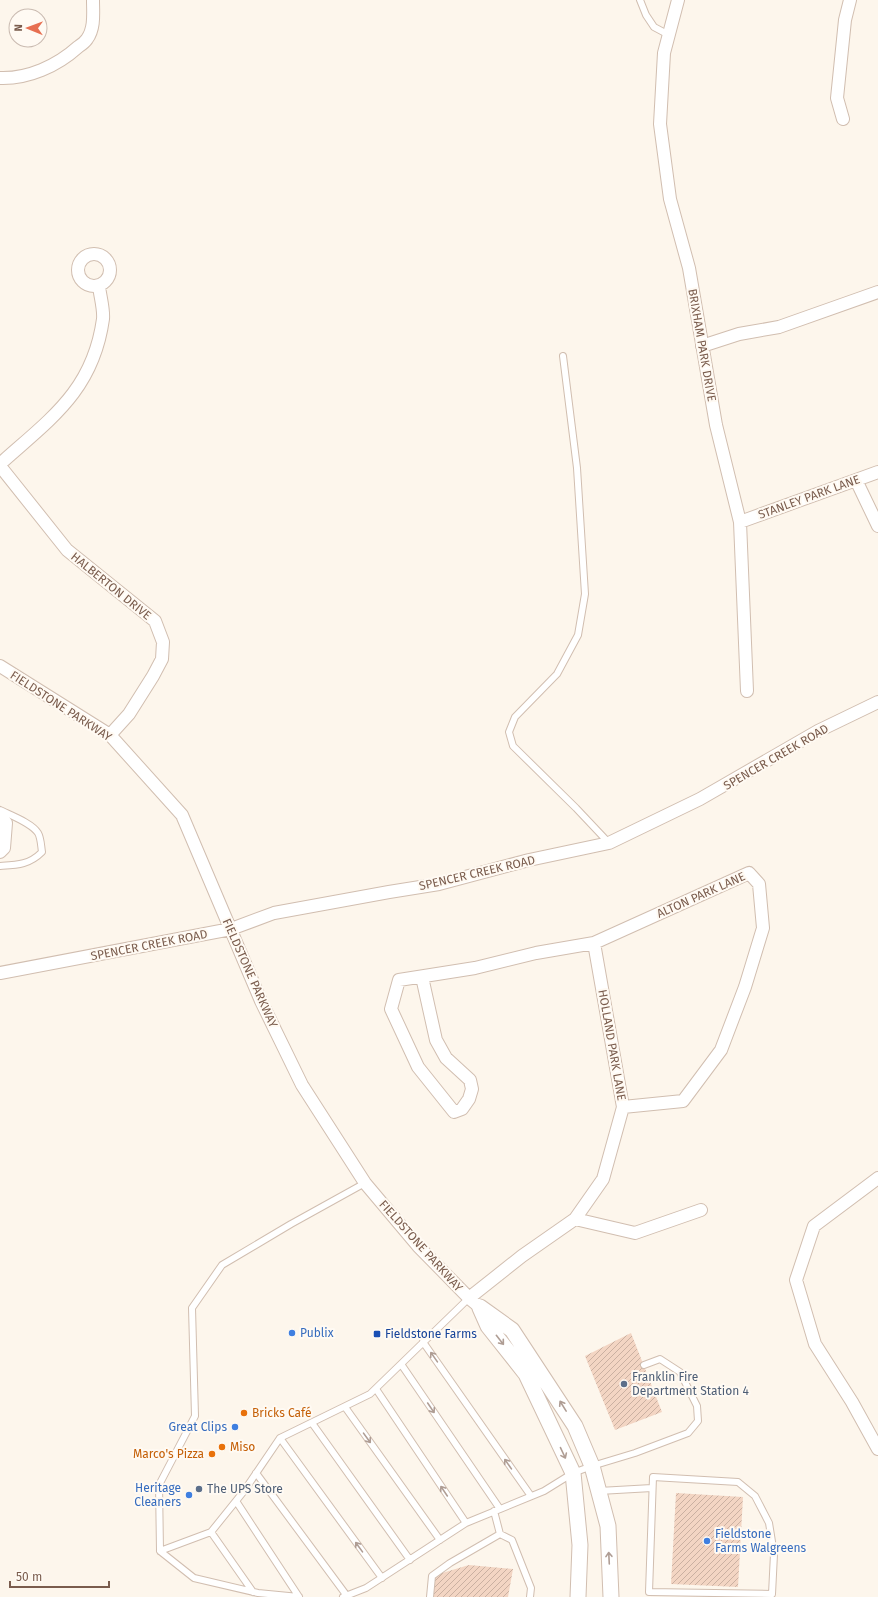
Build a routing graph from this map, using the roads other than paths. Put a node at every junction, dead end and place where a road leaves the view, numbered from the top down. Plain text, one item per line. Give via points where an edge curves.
1 (93, 0) edge
2 (640, 0) edge
3 (678, 0) edge
4 (850, 0) edge
5 (669, 35) junction
6 (0, 78) edge
7 (843, 119) dead end
8 (99, 286) dead end
9 (878, 292) edge
10 (702, 346) junction
11 (563, 356) dead end
12 (0, 465) edge
13 (878, 472) edge
14 (856, 480) junction
15 (740, 522) junction
16 (878, 526) edge
17 (0, 666) edge
18 (747, 691) dead end
19 (878, 702) edge
20 (110, 735) junction
21 (0, 810) edge
22 (0, 816) edge
23 (609, 844) junction
24 (0, 852) edge
25 (0, 866) edge
26 (231, 929) junction
27 (594, 943) junction
28 (0, 973) edge
29 (422, 977) junction
30 (623, 1107) junction
31 (878, 1178) edge
32 (365, 1183) junction
33 (701, 1210) dead end
34 (575, 1219) junction
35 (474, 1302) junction
36 (423, 1342) junction
37 (401, 1364) junction
38 (644, 1365) dead end
39 (376, 1389) junction
40 (345, 1407) junction
41 (312, 1423) junction
42 (280, 1438) junction
43 (878, 1449) edge
44 (592, 1466) junction
45 (256, 1473) junction
46 (573, 1474) junction
47 (652, 1488) junction
48 (599, 1491) junction
49 (530, 1496) junction
50 (236, 1501) junction
51 (500, 1509) junction
52 (494, 1511) junction
53 (466, 1524) junction
54 (211, 1532) junction
55 (500, 1534) junction
56 (440, 1540) junction
57 (160, 1551) junction
58 (410, 1560) junction
59 (382, 1578) junction
60 (253, 1592) junction
61 (345, 1596) edge
62 (299, 1597) edge
63 (430, 1597) edge
64 (530, 1597) edge
65 (578, 1597) edge
66 (611, 1597) edge

1 - 6 street via 93,24 87,39 66,59 42,70 12,78
2 - 5 lane via 654,27
3 - 5 street, BRIXHAM PARK DRIVE
4 - 7 street via 845,20 837,98
5 - 10 street, BRIXHAM PARK DRIVE via 664,53 660,124 670,199 689,268
8 - 12 street via 103,318 94,358 83,382 61,409
9 - 10 street via 779,327 739,334
10 - 15 street, BRIXHAM PARK DRIVE via 716,425
11 - 23 lane via 577,468 585,594 578,635 557,674 515,717 509,732 513,746
12 - 20 street, HALBERTON DRIVE via 67,550 155,621 162,642 162,659 129,714
13 - 14 street, STANLEY PARK LANE
14 - 15 street, STANLEY PARK LANE
14 - 16 street
15 - 18 street, BRIXHAM PARK DRIVE
17 - 20 street, FIELDSTONE PARKWAY
19 - 23 street, SPENCER CREEK ROAD via 818,731 700,799
20 - 26 street, FIELDSTONE PARKWAY via 182,815
21 - 25 lane via 26,823 38,833 42,852 34,860 18,865
22 - 24 street via 6,823 4,848
23 - 26 street, SPENCER CREEK ROAD via 529,860 439,884 274,913
26 - 28 street, SPENCER CREEK ROAD
26 - 32 street, FIELDSTONE PARKWAY via 261,1001 302,1085
27 - 29 street, ALTON PARK LANE
27 - 30 street, HOLLAND PARK LANE
27 - 30 street, ALTON PARK LANE via 749,873 758,884 764,928 721,1050 683,1101
29 - 29 street, ALTON PARK LANE via 436,1040 446,1058 470,1080 470,1099 462,1109 454,1112 418,1067 391,1009 399,980
30 - 34 street, HOLLAND PARK LANE via 603,1179
31 - 43 street via 814,1226 796,1280 815,1344
32 - 35 street, FIELDSTONE PARKWAY via 418,1246
32 - 57 lane via 222,1265 192,1308 195,1416 159,1485
33 - 34 street via 635,1233
34 - 35 street, HOLLAND PARK LANE via 522,1256
35 - 36 lane
44 -> 35 street, FIELDSTONE PARKWAY via 575,1426 512,1330
35 -> 46 street, FIELDSTONE PARKWAY via 488,1326 526,1374
36 - 37 lane
49 -> 36 lane
37 - 39 lane
37 -> 51 lane
38 - 44 lane via 660,1359 680,1372 697,1406 698,1421 688,1433 636,1453
39 - 40 lane
53 -> 39 lane
40 - 41 lane
40 -> 56 lane
41 - 42 lane
41 - 58 lane
42 - 45 lane
59 -> 42 lane
44 - 46 lane
44 - 48 street, FIELDSTONE PARKWAY
45 - 50 lane
45 - 61 lane
46 - 49 lane
46 - 65 street, FIELDSTONE PARKWAY via 580,1544
47 - 47 lane via 650,1592 772,1594 774,1554 769,1522 755,1496 738,1482 653,1477
47 - 48 lane
66 -> 48 street, FIELDSTONE PARKWAY via 608,1526
49 - 51 lane
50 - 54 lane
50 - 62 lane
51 - 52 lane
52 - 53 lane
52 - 55 lane
53 - 56 lane
54 - 57 lane
54 - 60 lane
55 - 63 lane via 432,1576
55 - 64 lane via 512,1540 531,1588
56 - 58 lane
57 - 60 lane via 194,1578
58 - 59 lane
59 - 61 lane
60 - 62 lane

